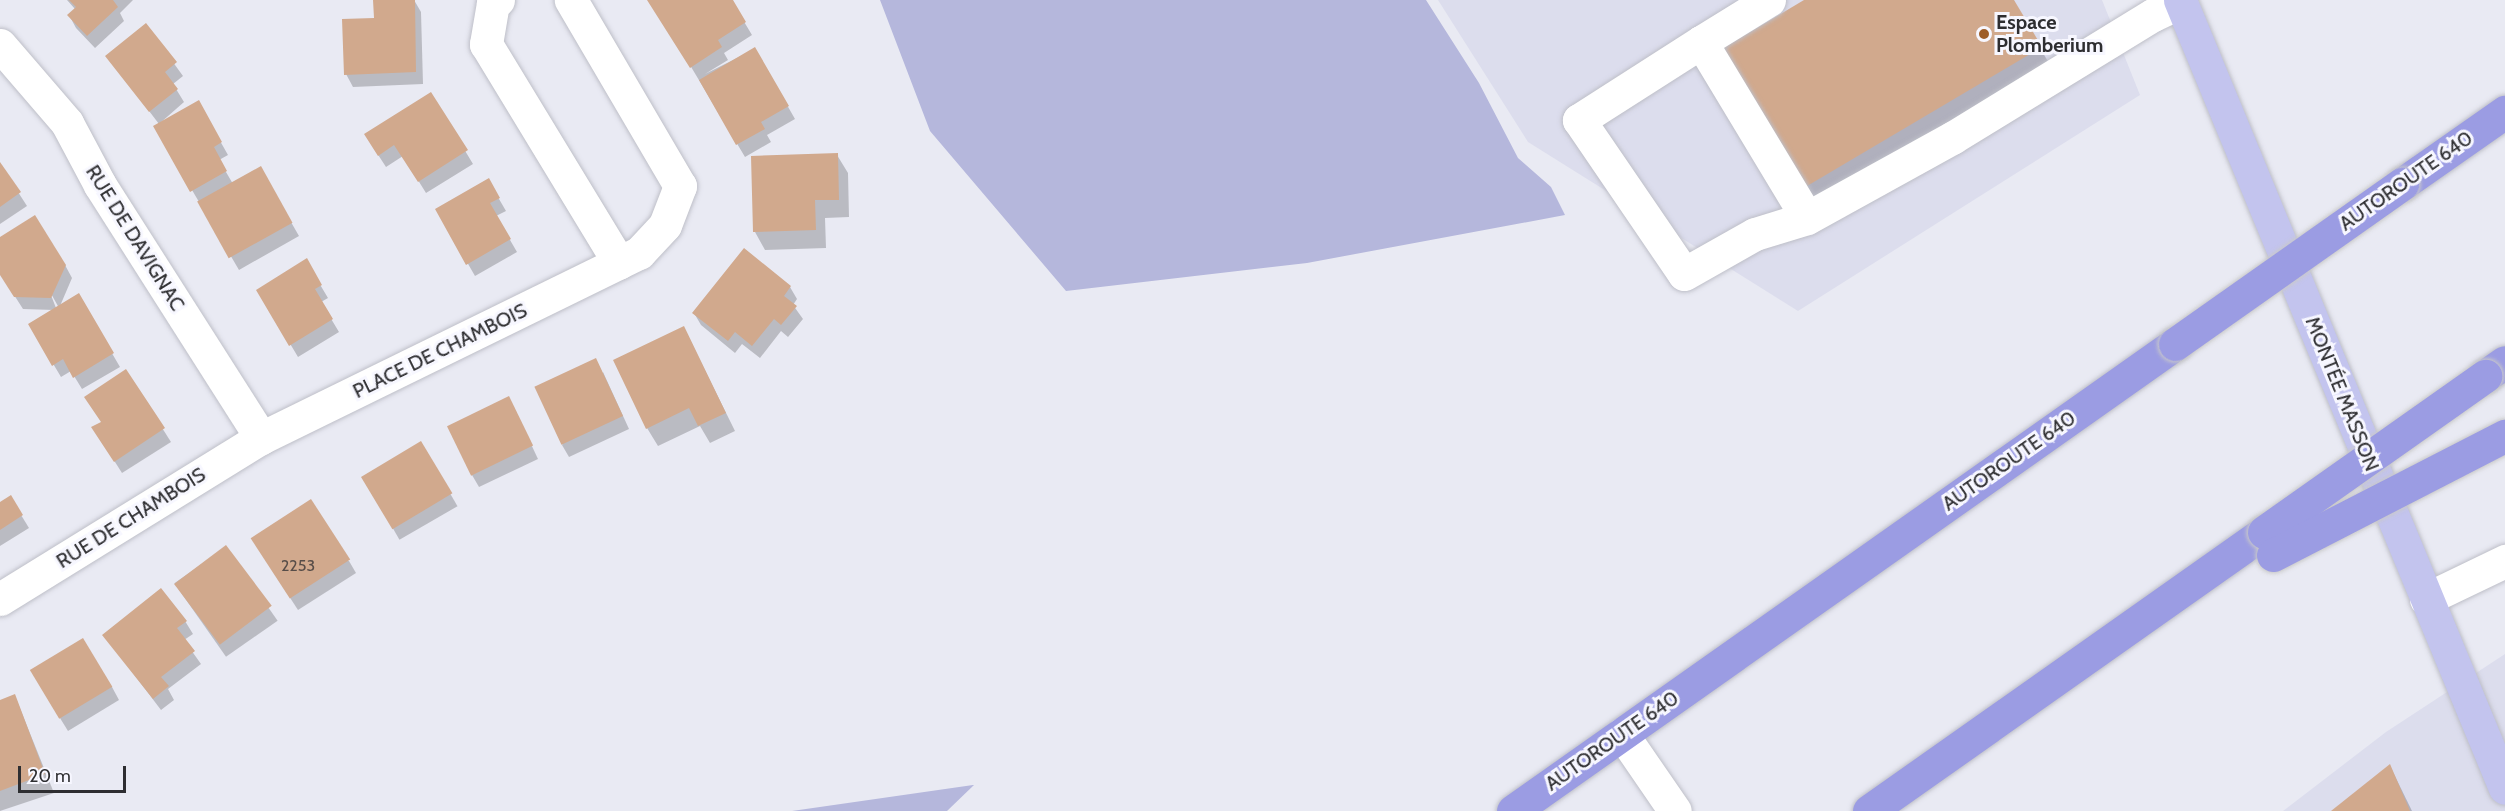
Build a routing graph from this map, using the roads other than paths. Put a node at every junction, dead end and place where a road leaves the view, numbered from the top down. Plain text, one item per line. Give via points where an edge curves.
1 (498, 0) edge
2 (571, 0) edge
3 (1769, 0) edge
4 (2181, 1) edge
5 (1701, 42) junction
6 (0, 45) edge
7 (2505, 112) edge
8 (1807, 218) junction
9 (619, 263) junction
10 (2495, 369) edge
11 (2505, 436) edge
12 (261, 438) junction
13 (2268, 544) junction
14 (2505, 561) edge
15 (0, 599) edge
16 (2426, 599) junction
17 (1622, 734) junction
18 (2505, 788) edge
19 (1513, 811) edge
20 (1675, 811) edge
21 (1869, 811) edge

1 - 9 street via 493,3 486,44
2 - 9 street, PLACE DE CHAMBOIS via 680,186 665,225 639,253
3 - 5 street
4 - 8 street via 2131,27 1952,138
4 - 16 main road, MONTÉE MASSON
5 - 8 street
5 - 8 street via 1579,120 1684,274 1755,234
6 - 12 street, RUE DE DAVIGNAC via 67,123 100,185
7 - 17 highway, AUTOROUTE 640, bridge
9 - 12 street, PLACE DE CHAMBOIS
10 - 13 highway, bridge
11 - 13 highway, bridge
12 - 15 street, RUE DE CHAMBOIS
13 - 21 highway via 2129,628
14 - 16 street
16 - 18 main road, MONTÉE MASSON
17 - 19 highway, AUTOROUTE 640
17 - 20 street

